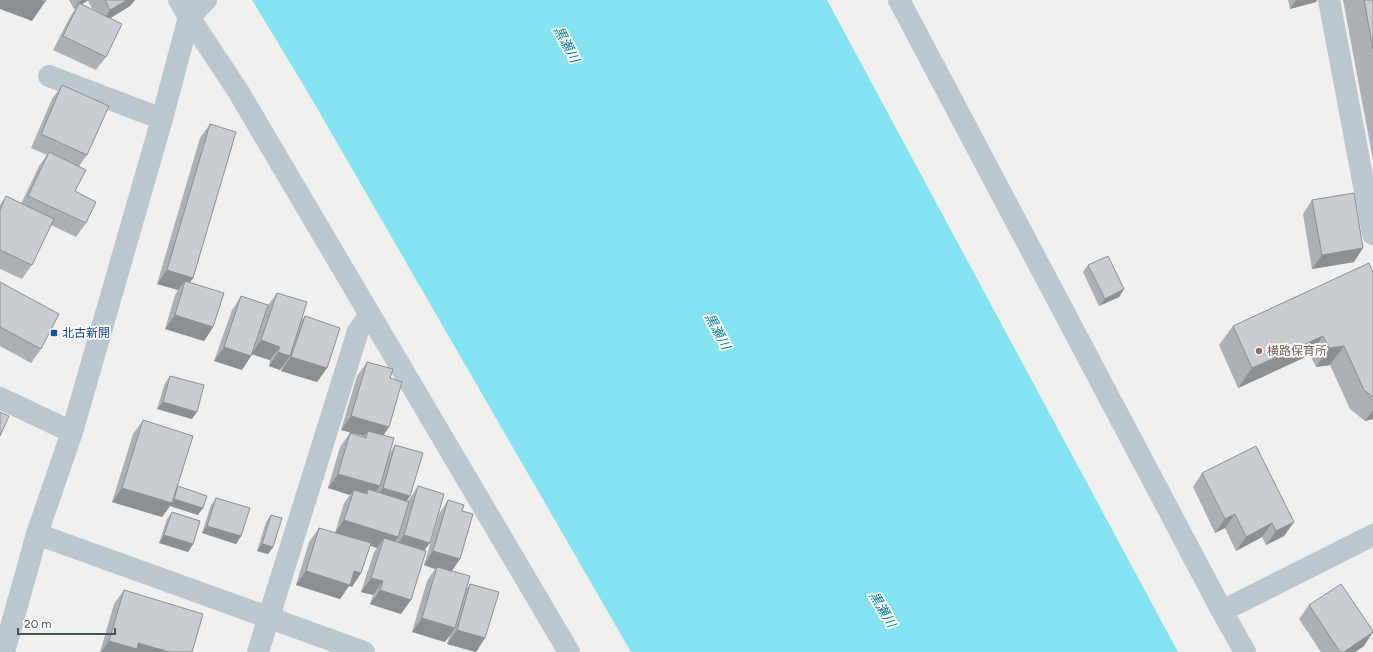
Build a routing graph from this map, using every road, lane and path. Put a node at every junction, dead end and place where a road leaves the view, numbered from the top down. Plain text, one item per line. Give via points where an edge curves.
1 (206, 0) edge
2 (899, 0) edge
3 (1330, 0) edge
4 (184, 9) edge
5 (49, 76) dead end
6 (162, 119) junction
7 (1373, 234) edge
8 (370, 315) junction
9 (0, 398) edge
10 (72, 432) junction
11 (37, 534) junction
12 (1373, 535) edge
13 (1222, 611) junction
14 (268, 618) junction
15 (4, 641) edge
16 (258, 652) edge
17 (364, 652) edge
18 (569, 652) edge
19 (1245, 652) edge

1 - 4 street
2 - 13 street
3 - 7 street
4 - 6 street
4 - 8 street via 238,91
5 - 6 street
6 - 10 street
8 - 14 street via 358,331
8 - 18 street
9 - 10 street
10 - 11 street
11 - 14 street
11 - 15 street
12 - 13 street
13 - 19 street
14 - 16 street
14 - 17 street

